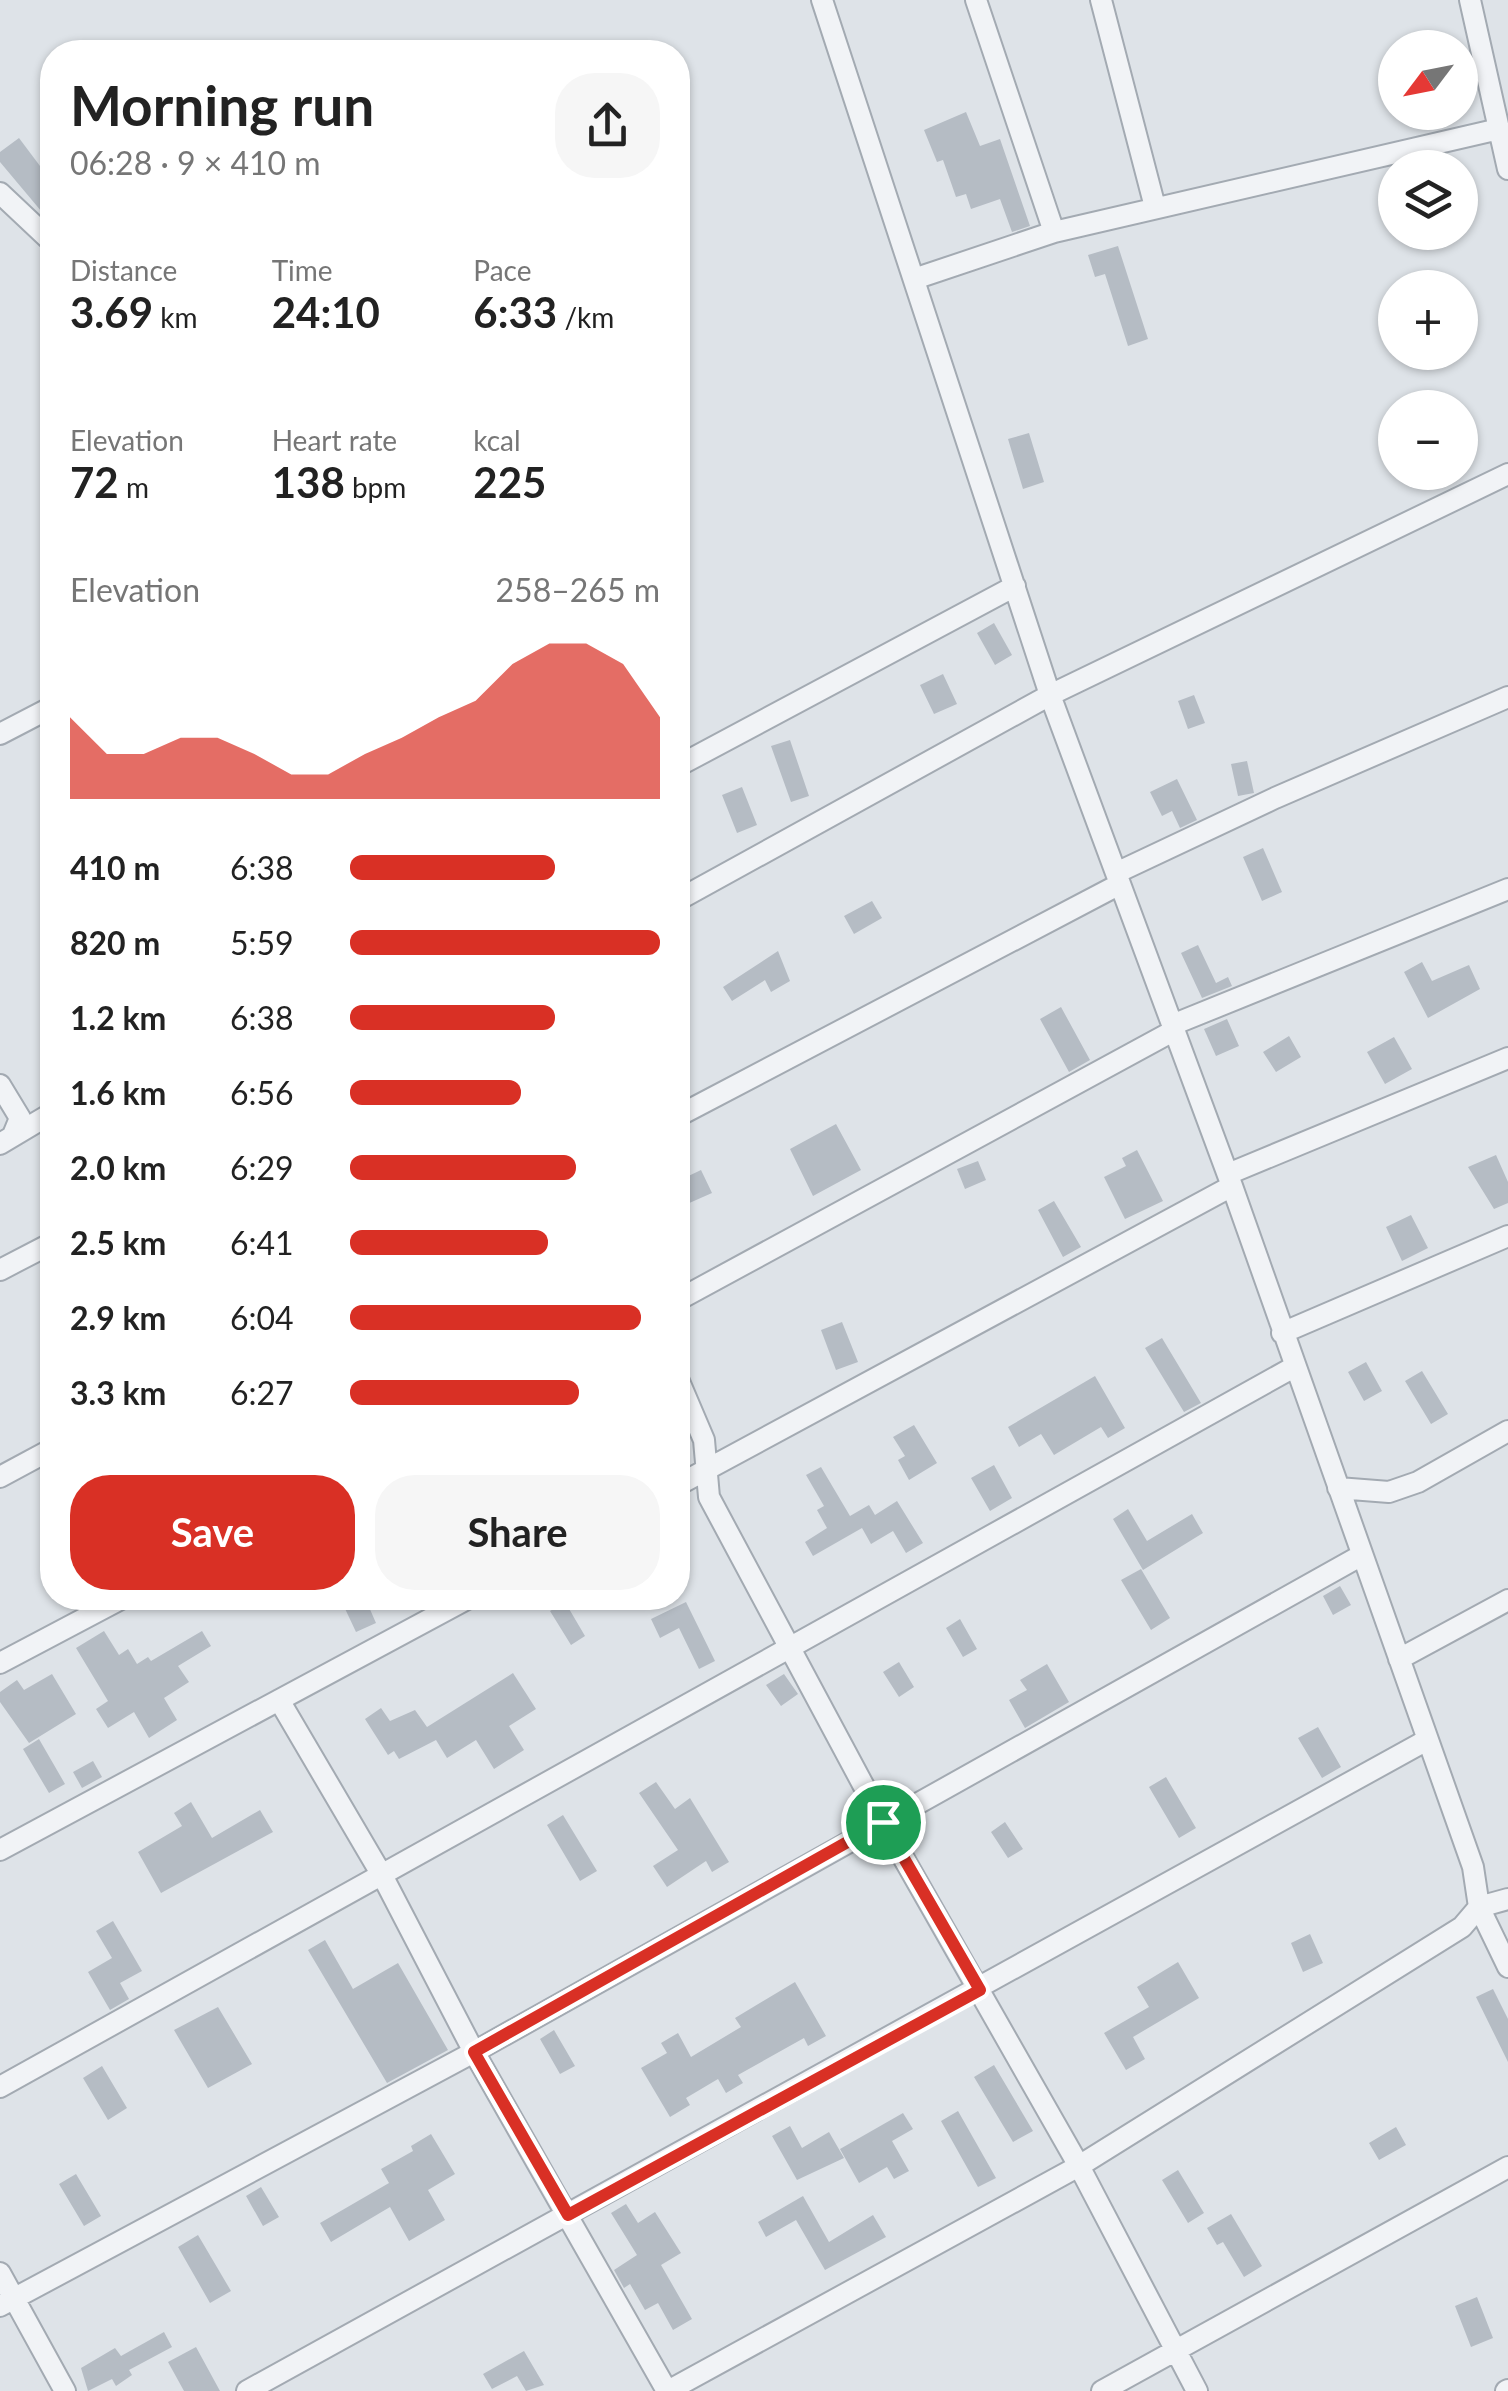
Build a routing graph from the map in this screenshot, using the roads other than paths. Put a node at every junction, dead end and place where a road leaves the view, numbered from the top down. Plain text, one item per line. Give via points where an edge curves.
1 (822, 0) edge
2 (976, 0) edge
3 (1101, 0) edge
4 (1470, 0) edge
5 (1501, 120) edge
6 (1508, 169) edge
7 (0, 193) edge
8 (1155, 208) junction
9 (40, 231) edge
10 (1054, 232) junction
11 (914, 279) junction
12 (1508, 474) edge
13 (1015, 586) junction
14 (1050, 695) junction
15 (1508, 697) edge
16 (40, 714) edge
17 (0, 734) edge
18 (690, 760) edge
19 (1118, 879) junction
20 (1508, 889) edge
21 (690, 893) edge
22 (1173, 1028) junction
23 (1508, 1058) edge
24 (0, 1086) edge
25 (690, 1110) edge
26 (40, 1120) edge
27 (7, 1139) edge
28 (1230, 1180) junction
29 (1508, 1236) edge
30 (40, 1249) edge
31 (0, 1270) edge
32 (690, 1293) edge
33 (1282, 1333) junction
34 (1294, 1367) junction
35 (690, 1407) edge
36 (1508, 1431) edge
37 (40, 1455) edge
38 (707, 1469) junction
39 (0, 1477) edge
40 (690, 1478) edge
41 (1338, 1488) junction
42 (1362, 1554) junction
43 (1508, 1600) edge
44 (100, 1610) edge
45 (447, 1610) edge
46 (791, 1650) junction
47 (1399, 1659) junction
48 (0, 1663) edge
49 (279, 1700) junction
50 (1427, 1740) junction
51 (883, 1822) junction
52 (0, 1850) edge
53 (384, 1878) junction
54 (1508, 1899) edge
55 (1479, 1908) junction
56 (1508, 1967) edge
57 (980, 1990) junction
58 (474, 2052) junction
59 (0, 2087) edge
60 (1080, 2166) junction
61 (1508, 2167) edge
62 (568, 2215) junction
63 (0, 2272) edge
64 (7, 2302) edge
65 (1175, 2350) junction
66 (65, 2391) edge
67 (248, 2391) edge
68 (668, 2391) edge
69 (1102, 2391) edge
70 (1197, 2391) edge

1 - 11 street
2 - 10 street
3 - 8 street
4 - 5 street
5 - 6 street
5 - 8 street
7 - 9 street
8 - 10 street
10 - 11 street
11 - 13 street
12 - 14 street
13 - 14 street
13 - 18 street
14 - 19 street
14 - 21 street
15 - 19 street via 1274,798
16 - 17 street
19 - 22 street
19 - 25 street
20 - 22 street
22 - 28 street
22 - 32 street
23 - 28 street
24 - 27 street via 20,1118
26 - 27 street
28 - 33 street
28 - 38 street
29 - 33 street
30 - 31 street
33 - 34 street
34 - 41 street
34 - 46 street
35 - 38 street
36 - 41 street via 1389,1492
37 - 39 street
38 - 40 street
38 - 46 street via 709,1497
41 - 42 street
42 - 47 street
42 - 51 street
43 - 47 street
44 - 48 street
45 - 49 street
46 - 51 street
46 - 53 street
47 - 50 street
49 - 52 street
49 - 53 street
50 - 55 street via 1473,1867
50 - 57 street
51 - 57 street
51 - 58 street
53 - 58 street
53 - 59 street
54 - 55 street
55 - 56 street
55 - 60 street via 1462,1927
57 - 60 street
57 - 62 street
58 - 62 street
58 - 64 street
60 - 65 street
60 - 68 street
61 - 65 street
62 - 67 street
62 - 68 street
63 - 64 street
64 - 66 street
65 - 69 street
65 - 70 street

